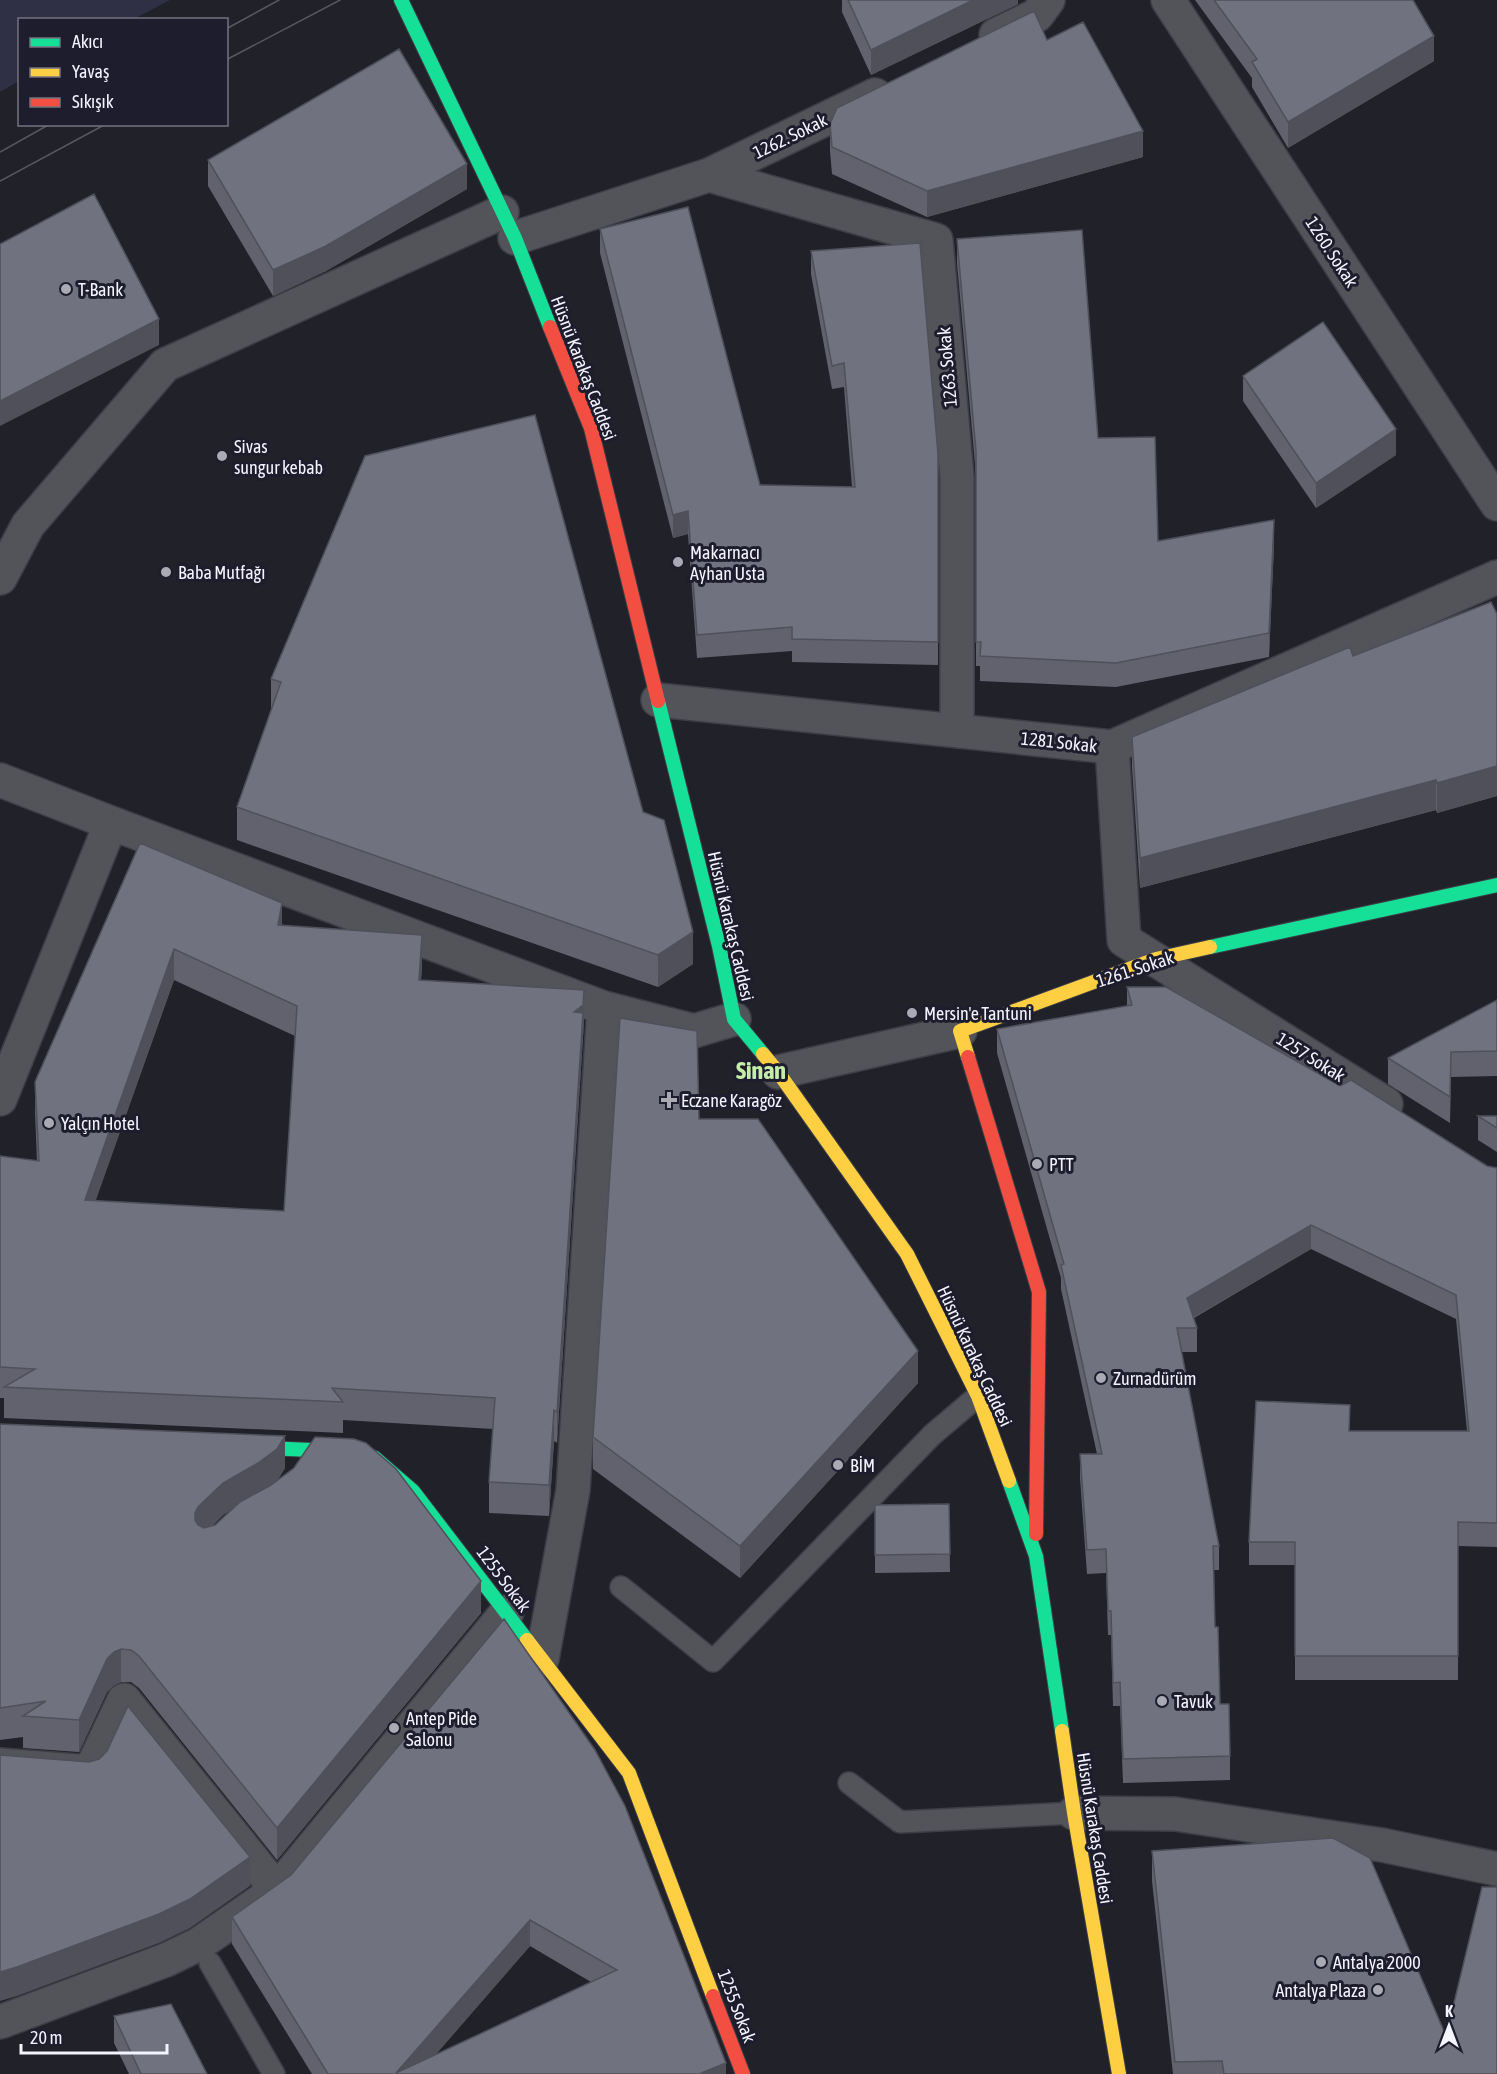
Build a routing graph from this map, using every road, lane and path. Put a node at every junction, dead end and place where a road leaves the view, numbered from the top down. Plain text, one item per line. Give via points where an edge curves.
1 (1048, 0) edge
2 (1168, 0) edge
3 (401, 1) edge
4 (974, 46) edge
5 (901, 82) edge
6 (709, 175) junction
7 (508, 225) junction
8 (1497, 504) edge
9 (1497, 577) edge
10 (0, 578) edge
11 (658, 700) junction
12 (957, 731) junction
13 (1112, 747) junction
14 (0, 780) edge
15 (111, 823) junction
16 (1497, 885) edge
17 (1156, 959) junction
18 (604, 1008) junction
19 (734, 1019) junction
20 (960, 1031) junction
21 (778, 1072) junction
22 (0, 1099) edge
23 (1407, 1117) edge
24 (978, 1396) junction
25 (231, 1447) edge
26 (312, 1450) junction
27 (299, 1470) edge
28 (1036, 1556) junction
29 (621, 1587) dead end
30 (507, 1612) junction
31 (542, 1659) junction
32 (0, 1765) edge
33 (849, 1783) dead end
34 (1074, 1813) junction
35 (1497, 1869) edge
36 (277, 1890) junction
37 (210, 1963) dead end
38 (0, 2022) edge
39 (274, 2074) edge
40 (743, 2074) edge
41 (1119, 2074) edge

1 - 4 street via 1037,15
2 - 8 street, 1260. Sokak
3 - 7 street, Hüsnü Karakaş Caddesi
5 - 6 street, 1262. Sokak
6 - 7 street, 1262. Sokak
6 - 12 street, 1263. Sokak via 936,240 957,477
7 - 10 street, 1262. Sokak via 165,365 28,525
7 - 11 street, Hüsnü Karakaş Caddesi via 591,428
9 - 13 street, 1281 Sokak
11 - 12 street, 1281 Sokak
11 - 19 street, Hüsnü Karakaş Caddesi
12 - 13 street, 1281 Sokak
13 - 17 street, 1257 Sokak via 1124,940
14 - 15 street
15 - 18 street
15 - 22 street
16 - 17 street, 1261. Sokak
17 - 20 street, 1261. Sokak
17 - 23 street, 1257 Sokak
18 - 19 street via 694,1031
18 - 31 street via 573,1490
19 - 21 street, Hüsnü Karakaş Caddesi
20 - 21 street, 1261. Sokak
20 - 28 street via 1039,1292
21 - 24 street, Hüsnü Karakaş Caddesi via 907,1254
24 - 28 street, Hüsnü Karakaş Caddesi
24 - 29 lane via 933,1435 712,1661
25 - 26 street, 1255 Sokak
26 - 27 lane
26 - 30 street, 1255 Sokak via 357,1452 375,1458 413,1491
28 - 34 street, Hüsnü Karakaş Caddesi
30 - 31 street, 1255 Sokak
30 - 36 street
31 - 40 street, 1255 Sokak via 628,1773
32 - 36 street via 90,1772 124,1700
33 - 34 lane via 900,1821
34 - 35 street via 1175,1814 1382,1845
34 - 41 street, Hüsnü Karakaş Caddesi
36 - 38 street via 199,1944 166,1960
37 - 39 lane

